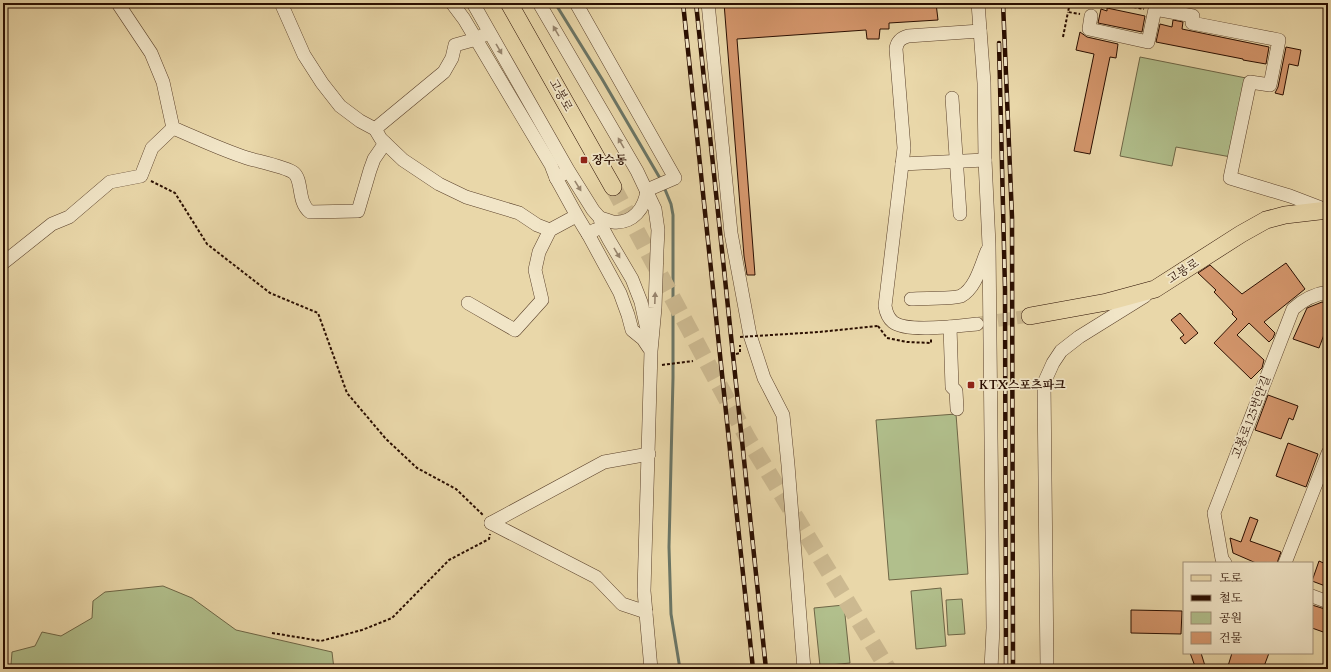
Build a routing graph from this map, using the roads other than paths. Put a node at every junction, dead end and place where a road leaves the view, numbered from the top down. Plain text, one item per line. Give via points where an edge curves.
1 (120, 3) edge
2 (281, 3) edge
3 (452, 3) edge
4 (472, 3) edge
5 (509, 3) edge
6 (539, 3) edge
7 (576, 3) edge
8 (708, 3) edge
9 (978, 3) edge
10 (1091, 16) dead end
11 (980, 31) junction
12 (489, 32) junction
13 (476, 39) junction
14 (952, 98) dead end
15 (172, 128) junction
16 (375, 129) junction
17 (385, 143) junction
18 (985, 160) junction
19 (956, 162) junction
20 (902, 164) junction
21 (568, 170) junction
22 (556, 178) junction
23 (613, 187) tunnel mouth
24 (650, 189) junction
25 (1326, 210) edge
26 (960, 214) dead end
27 (576, 216) junction
28 (601, 222) junction
29 (550, 230) junction
30 (588, 234) junction
31 (989, 245) junction
32 (3, 263) edge
33 (1155, 289) junction
34 (1328, 292) edge
35 (911, 299) dead end
36 (468, 303) dead end
37 (1030, 316) tunnel mouth
38 (977, 324) tunnel mouth
39 (950, 327) junction
40 (651, 351) junction
41 (958, 409) dead end
42 (1328, 453) edge
43 (649, 454) junction
44 (1224, 562) edge
45 (1285, 562) edge
46 (1313, 596) edge
47 (1328, 602) edge
48 (646, 612) junction
49 (651, 669) edge
50 (804, 669) edge
51 (991, 669) edge
52 (1047, 669) edge

1 - 15 street via 154,60 163,82
2 - 16 street via 304,55 322,83 340,106
3 - 13 street
4 - 12 street
5 - 23 main road, 고봉로
24 -> 6 street
7 - 24 street via 675,178
8 - 50 street via 731,234 750,335 764,378 783,415
9 - 11 street
10 - 25 street via 1089,29 1148,42 1155,9 1193,16 1192,23 1279,40 1270,85 1250,82 1247,96 1253,111 1245,153 1233,166 1230,178
11 - 18 street
11 - 20 street via 908,36 900,40 896,49 904,148
12 - 13 street
12 -> 21 street
13 - 16 street via 455,45 452,58 444,72
13 - 22 street via 551,165
14 - 19 street
15 - 17 street via 294,173 306,208 310,212 358,211 374,159
15 - 32 street via 152,148 141,176 110,182 69,217 52,224
16 - 17 street
17 - 29 street via 403,160 439,184 466,197 519,213
18 - 19 street
18 - 31 street
19 - 20 street
19 - 26 street
20 - 39 street via 885,300 886,312 893,322 902,327
21 - 22 street
21 -> 28 street
22 - 27 street
24 - 28 street via 638,214 623,221
40 -> 24 street via 658,230
25 - 33 main road, 고봉로 via 1266,220
27 - 29 street
27 - 30 street
28 - 30 street
28 -> 40 street via 640,297
29 - 36 street via 539,252 535,270 542,300 515,330
30 - 40 street via 620,293 632,330
31 - 35 street via 971,287 960,296
31 - 51 street via 993,574
33 - 37 main road, 고봉로 via 1107,302
33 - 52 street via 1065,347 1053,363 1044,383
34 - 44 street, 고봉로125번안길 via 1302,301 1293,309 1214,513
38 - 39 street
39 - 41 street via 952,387 956,391
40 - 43 street
42 - 45 street
43 - 48 street via 644,591
43 - 48 street via 604,462 491,524 596,577 622,604
46 - 47 street
48 - 49 street

